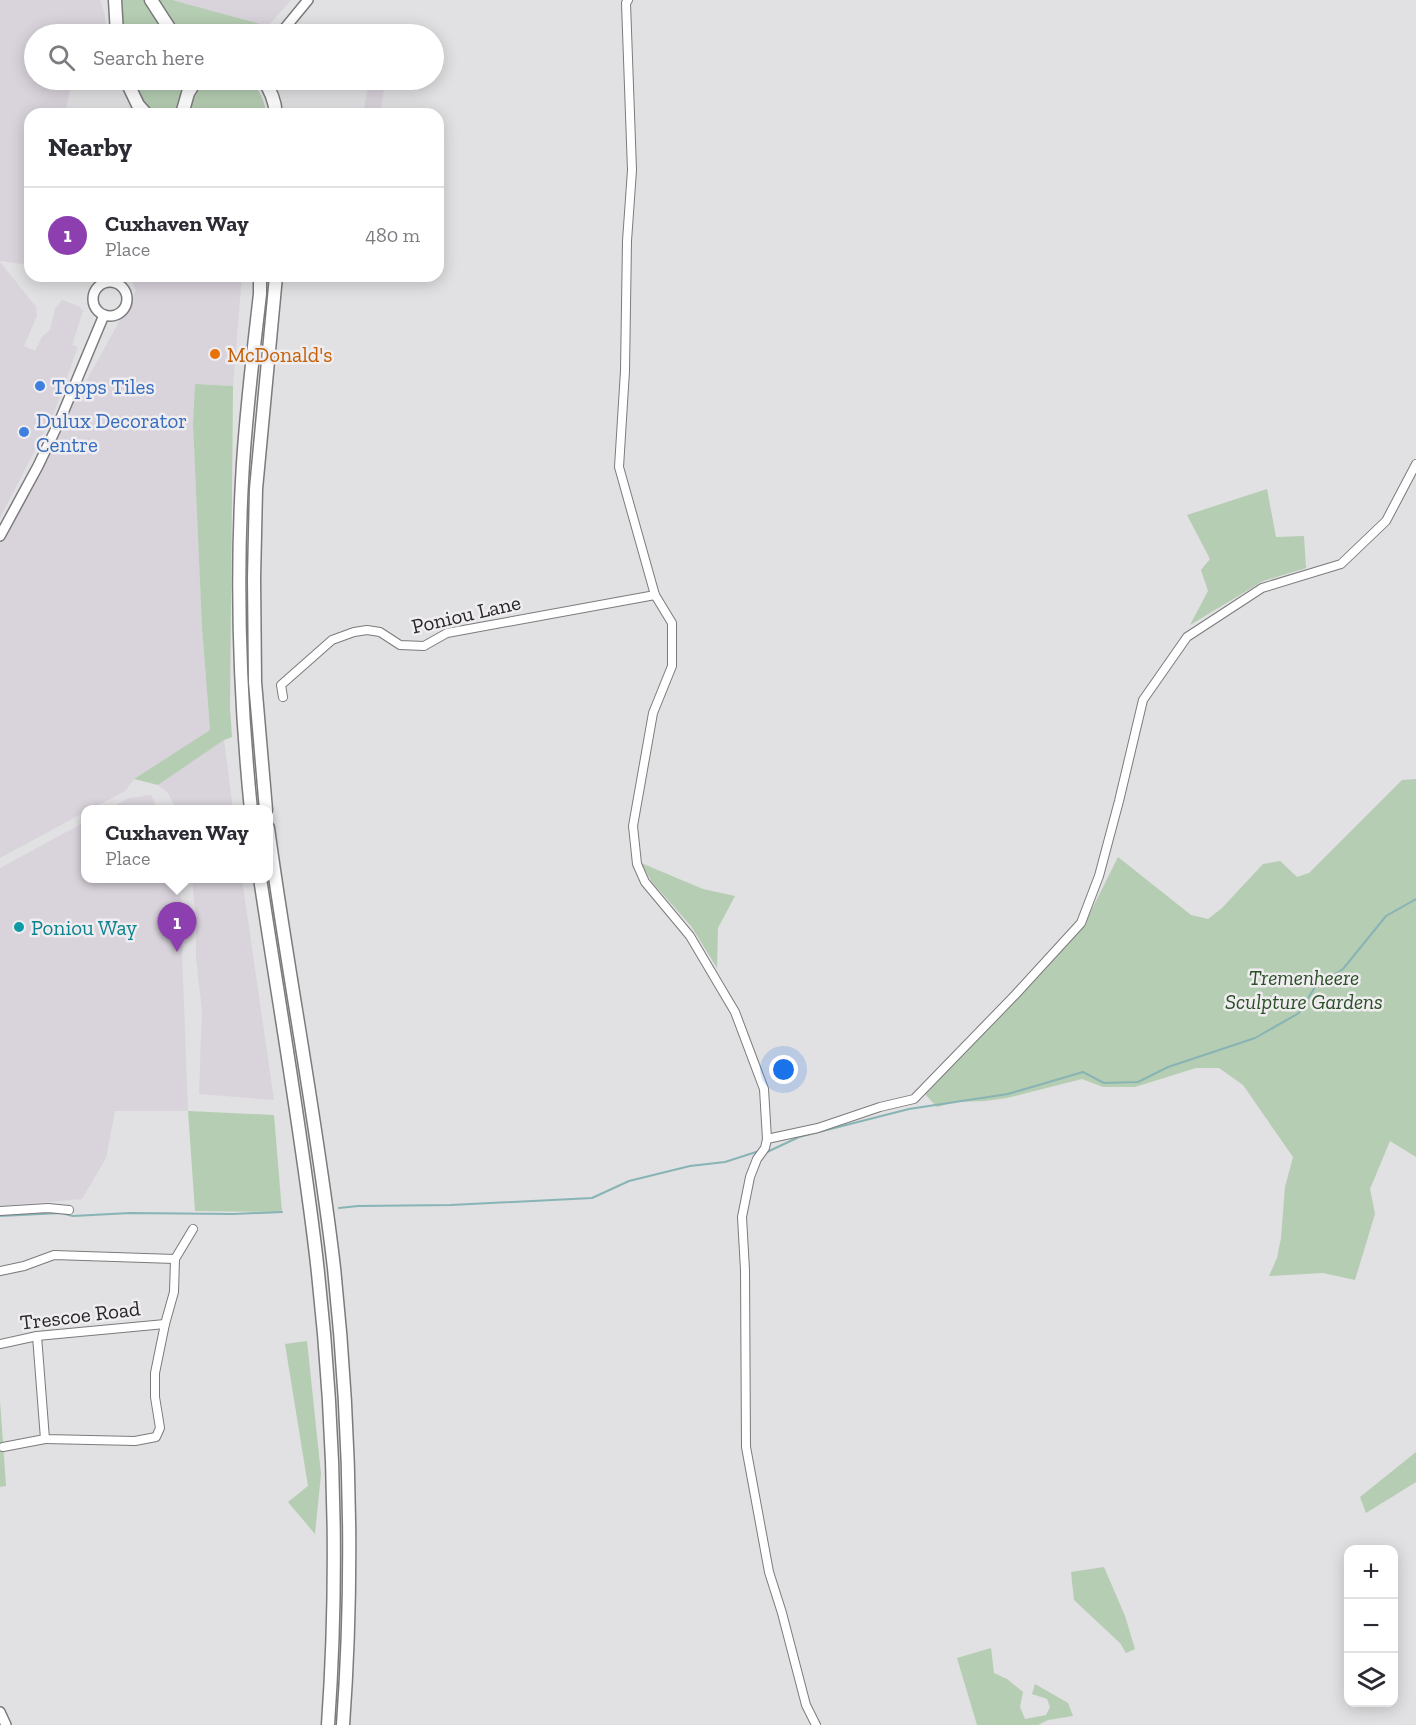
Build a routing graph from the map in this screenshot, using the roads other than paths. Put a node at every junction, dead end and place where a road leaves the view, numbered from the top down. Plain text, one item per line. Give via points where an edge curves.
1 (115, 0) edge
2 (151, 0) edge
3 (308, 0) edge
4 (627, 0) edge
5 (116, 24) edge
6 (167, 24) edge
7 (288, 24) edge
8 (131, 90) edge
9 (191, 90) edge
10 (269, 90) edge
11 (141, 108) edge
12 (184, 108) edge
13 (276, 108) edge
14 (108, 282) edge
15 (117, 282) edge
16 (260, 282) edge
17 (275, 282) edge
18 (104, 315) junction
19 (1416, 464) edge
20 (0, 536) edge
21 (655, 595) junction
22 (283, 697) dead end
23 (250, 805) edge
24 (266, 805) edge
25 (273, 863) edge
26 (261, 883) edge
27 (767, 1139) junction
28 (69, 1210) dead end
29 (0, 1211) edge
30 (193, 1229) dead end
31 (175, 1259) junction
32 (0, 1271) edge
33 (165, 1324) junction
34 (38, 1336) junction
35 (0, 1344) edge
36 (45, 1439) junction
37 (3, 1447) dead end
38 (0, 1712) edge
39 (6, 1725) edge
40 (328, 1725) edge
41 (343, 1725) edge
42 (816, 1725) edge

1 - 5 highway
2 - 6 highway
3 - 7 street
4 - 21 street via 632,170 619,467
8 - 11 highway
9 - 12 highway
10 - 13 highway
14 - 18 street via 94,293 93,303
15 - 18 street via 126,294 125,306 114,316
16 - 23 highway via 238,569 243,735
17 - 24 highway via 256,489 254,578 255,682
18 - 20 street via 60,420
19 - 27 street via 1386,521 1341,564 1262,588 1187,637 1143,700 1119,801 1081,923 1015,995 914,1099
21 - 22 street, Poniou Lane via 447,633 424,646 400,645 380,632 354,632 332,640 281,685
21 - 27 street via 672,623 672,666 653,713 633,826 637,864 645,882 690,936 735,1012 764,1089
25 - 41 highway via 322,1179 340,1333 348,1528
26 - 40 highway via 307,1185 324,1333 333,1535
27 - 42 street via 750,1176 742,1217 746,1447 769,1572 806,1705
28 - 29 street
30 - 31 street
31 - 32 street via 54,1256
31 - 33 street via 174,1292
33 - 34 street, Trescoe Road
33 - 36 street via 155,1373 160,1428 156,1437 135,1441
34 - 35 street, Trescoe Road
34 - 36 street
36 - 37 street
38 - 39 street

